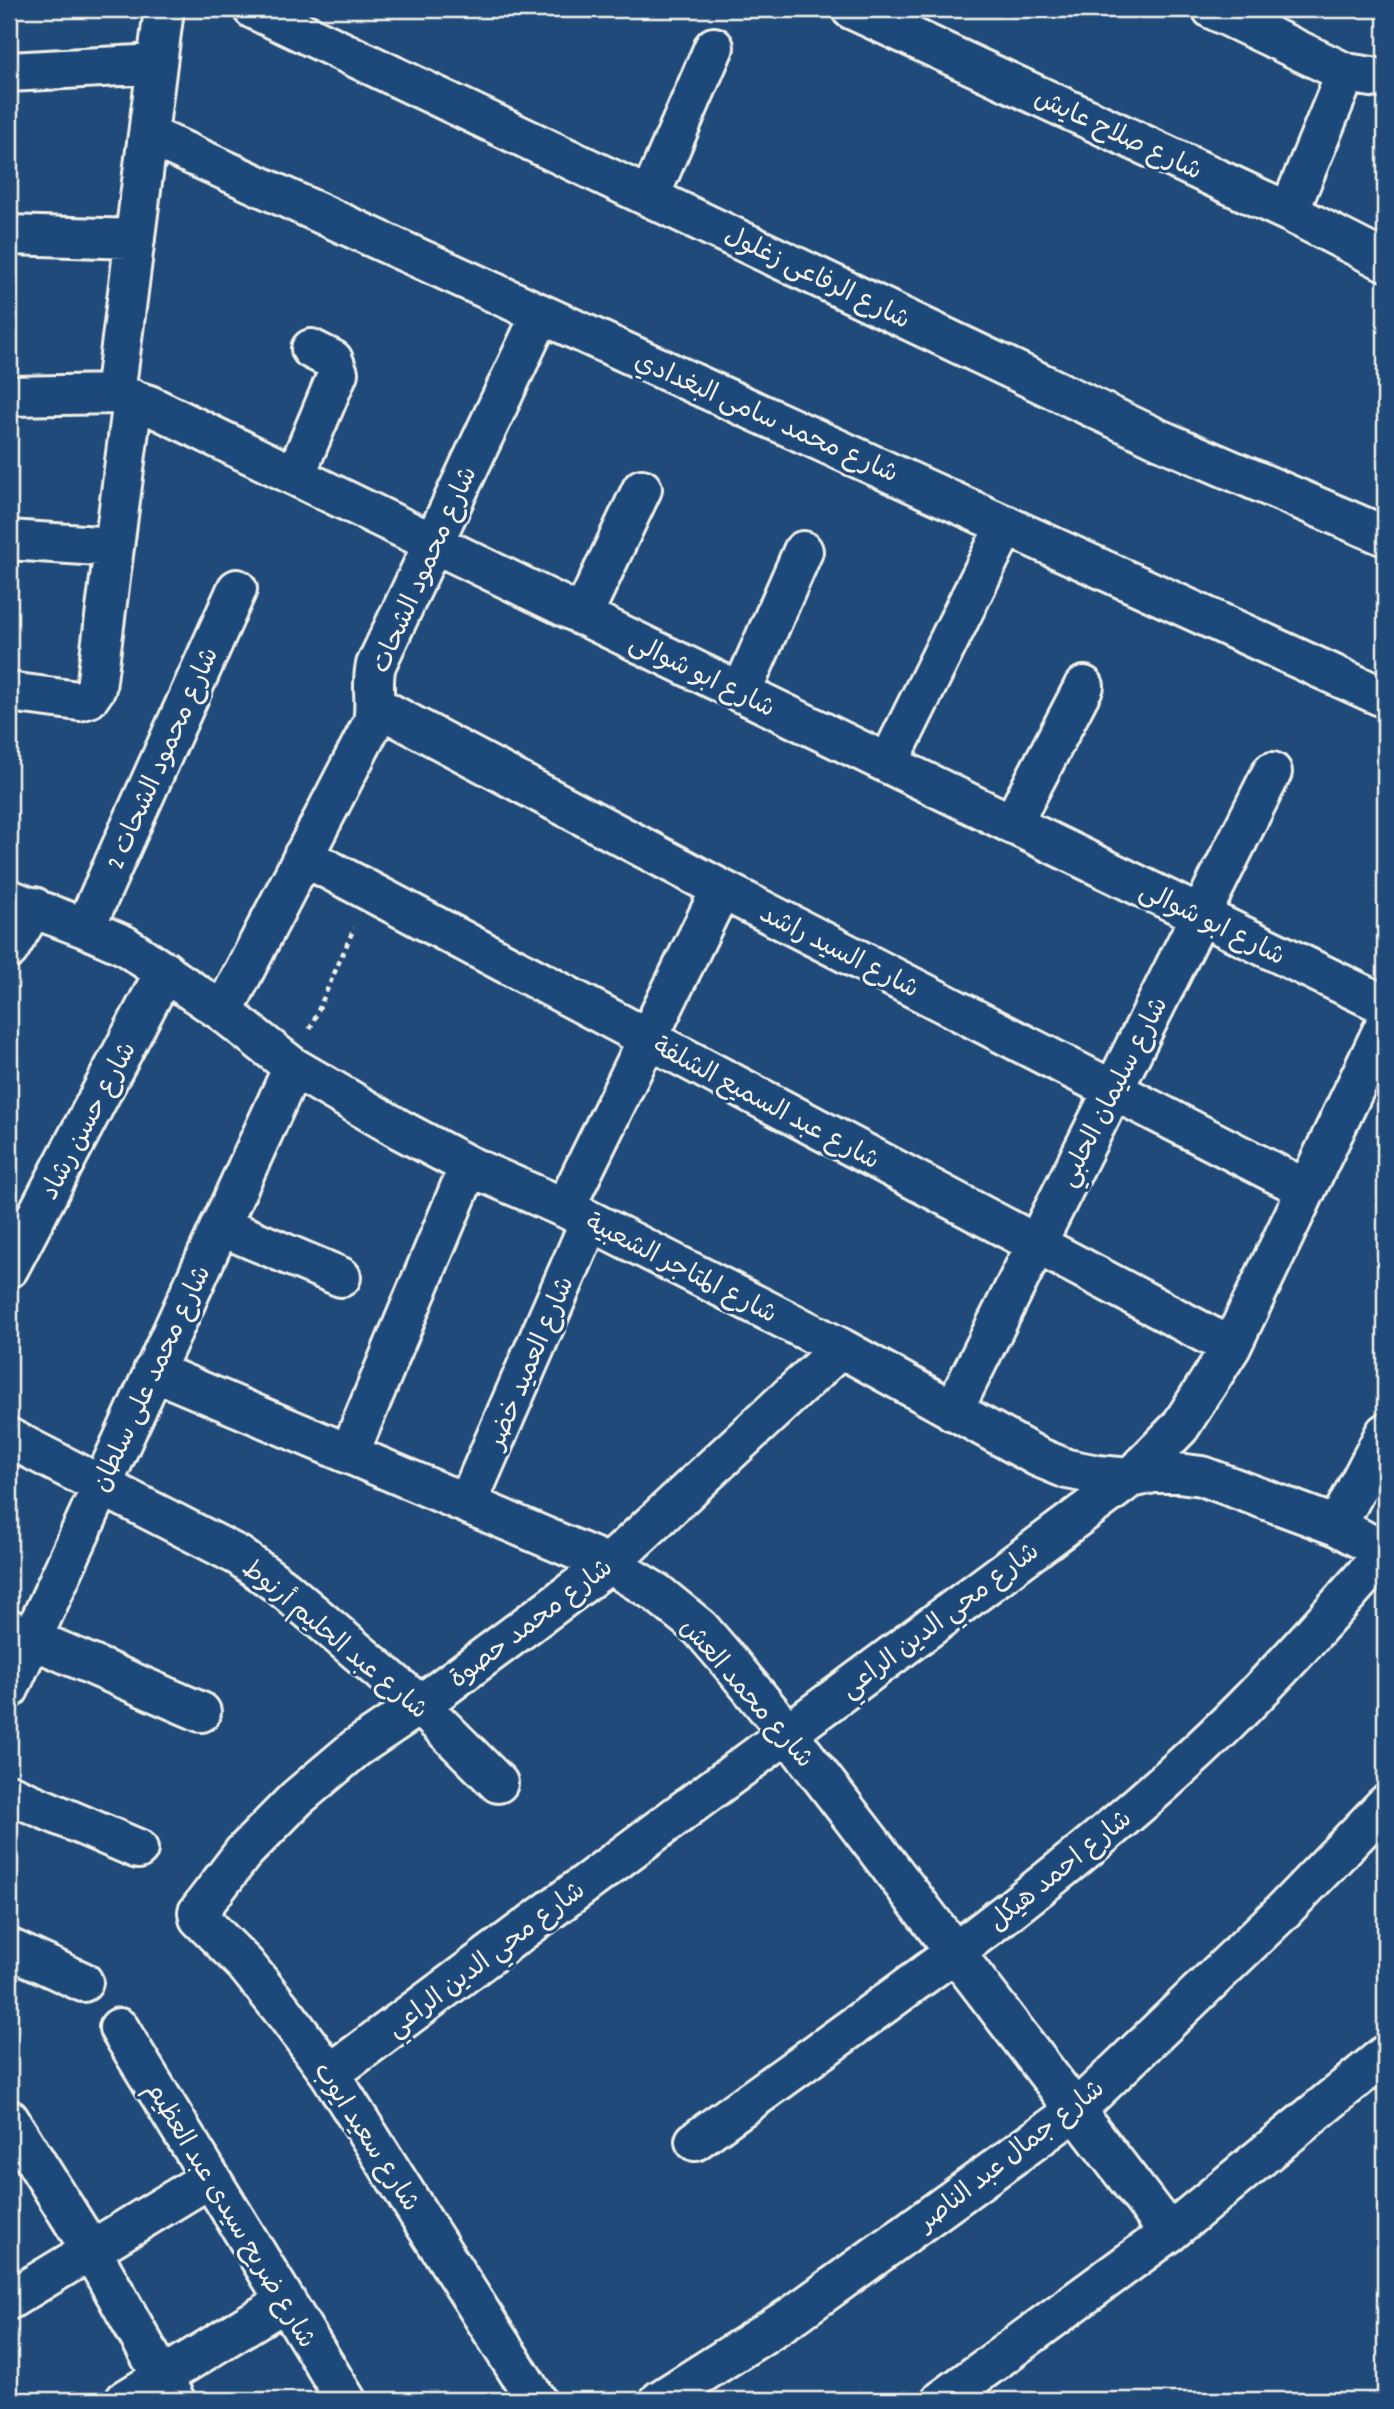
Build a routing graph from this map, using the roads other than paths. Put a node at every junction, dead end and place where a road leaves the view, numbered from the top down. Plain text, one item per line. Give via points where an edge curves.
1 (164, 9) edge
2 (253, 9) edge
3 (851, 9) edge
4 (1212, 9) edge
5 (319, 23) edge
6 (714, 47) dead end
7 (157, 64) junction
8 (9, 72) edge
9 (1346, 73) junction
10 (1385, 79) edge
11 (148, 135) junction
12 (650, 196) junction
13 (1289, 212) junction
14 (9, 235) edge
15 (135, 239) junction
16 (1385, 261) edge
17 (541, 314) junction
18 (311, 349) dead end
19 (9, 396) edge
20 (124, 397) junction
21 (295, 476) junction
22 (642, 489) dead end
23 (1006, 525) junction
24 (1385, 536) edge
25 (9, 540) edge
26 (432, 543) junction
27 (114, 547) junction
28 (803, 551) dead end
29 (237, 589) dead end
30 (582, 616) junction
31 (1084, 686) dead end
32 (9, 692) edge
33 (741, 693) junction
34 (1385, 698) edge
35 (376, 706) junction
36 (888, 764) junction
37 (1272, 772) dead end
38 (1012, 824) junction
39 (303, 856) junction
40 (721, 889) junction
41 (21, 903) edge
42 (1200, 916) junction
43 (85, 928) junction
44 (9, 949) edge
45 (165, 971) junction
46 (1385, 1005) edge
47 (223, 1012) junction
48 (1385, 1025) edge
49 (648, 1039) junction
50 (293, 1067) junction
51 (1113, 1090) junction
52 (469, 1166) junction
53 (1306, 1189) junction
54 (578, 1215) junction
55 (220, 1226) junction
56 (1036, 1244) junction
57 (9, 1268) edge
58 (341, 1277) dead end
59 (1231, 1347) junction
60 (841, 1348) junction
61 (153, 1371) junction
62 (953, 1411) junction
63 (1385, 1433) edge
64 (9, 1438) edge
65 (349, 1454) junction
66 (1130, 1478) junction
67 (101, 1485) junction
68 (467, 1504) junction
69 (1337, 1526) junction
70 (1385, 1552) edge
71 (610, 1564) junction
72 (20, 1635) edge
73 (9, 1689) edge
74 (420, 1705) junction
75 (201, 1712) dead end
76 (787, 1732) junction
77 (498, 1783) dead end
78 (9, 1794) edge
79 (1385, 1805) edge
80 (138, 1849) dead end
81 (215, 1888) joint
82 (9, 1948) edge
83 (955, 1952) junction
84 (83, 1982) dead end
85 (119, 2028) dead end
86 (1383, 2061) edge
87 (330, 2074) junction
88 (1075, 2111) junction
89 (9, 2119) edge
90 (695, 2141) dead end
91 (210, 2178) junction
92 (1169, 2233) junction
93 (91, 2250) junction
94 (9, 2300) edge
95 (286, 2301) junction
96 (168, 2389) edge
97 (125, 2400) edge
98 (346, 2400) edge
99 (536, 2400) edge
100 (660, 2400) edge
101 (942, 2400) edge

1 - 7 street
2 - 5 street, شارع الرفاعى زغلول
3 - 13 street, شارع صلاح عايش
4 - 9 street
5 - 12 street, شارع الرفاعى زغلول
6 - 12 street
7 - 8 street
7 - 11 street
9 - 10 street
9 - 13 street
11 - 15 street
11 - 17 street, شارع محمد سامى البغدادي
12 - 24 street, شارع الرفاعى زغلول via 1161,440
13 - 16 street, شارع صلاح عايش
14 - 15 street
15 - 20 street
17 - 23 street, شارع محمد سامى البغدادي
17 - 26 street, شارع محمود الشحات
18 - 21 street via 333,360 338,373
19 - 20 street, شارع ابو شوالى
20 - 21 street, شارع ابو شوالى
20 - 27 street
21 - 26 street, شارع ابو شوالى
22 - 30 street
23 - 34 street, شارع محمد سامى البغدادي
23 - 36 street
25 - 27 street
26 - 30 street, شارع ابو شوالى
26 - 35 street, شارع محمود الشحات via 376,665
27 - 32 street via 96,688 89,698 79,701
28 - 33 street
29 - 43 street, شارع محمود الشحات 2
30 - 33 street, شارع ابو شوالى
31 - 38 street
33 - 36 street, شارع ابو شوالى
35 - 39 street, شارع محمود الشحات via 373,722
35 - 40 street, شارع السيد راشد
36 - 38 street, شارع ابو شوالى
37 - 42 street, شارع سليمان الحلبي
38 - 42 street, شارع ابو شوالى
39 - 47 street, شارع محمود الشحات
39 - 49 street, شارع عبد السميع الشلفة
40 - 49 street, شارع العميد خضر
40 - 51 street, شارع السيد راشد
41 - 43 street, شارع المتاجر الشعبية
41 - 44 street
42 - 46 street, شارع ابو شوالى
42 - 51 street, شارع سليمان الحلبي
43 - 45 street, شارع المتاجر الشعبية
45 - 47 street, شارع المتاجر الشعبية
45 - 57 street, شارع حسن رشاد
47 - 50 street, شارع المتاجر الشعبية
48 - 53 street, شارع محي الدين الراعي
49 - 54 street, شارع العميد خضر
49 - 56 street, شارع عبد السميع الشلفة
50 - 52 street, شارع المتاجر الشعبية
50 - 55 street, شارع محمد على سلطان
51 - 53 street, شارع السيد راشد
51 - 56 street, شارع سليمان الحلبي
52 - 54 street, شارع المتاجر الشعبية
52 - 65 street
53 - 59 street, شارع محي الدين الراعي
54 - 60 street, شارع المتاجر الشعبية
54 - 68 street, شارع العميد خضر
55 - 58 street
55 - 61 street, شارع محمد على سلطان
56 - 59 street, شارع عبد السميع الشلفة
56 - 62 street, شارع سليمان الحلبي
59 - 66 street, شارع محي الدين الراعي via 1180,1427
60 - 62 street, شارع المتاجر الشعبية
60 - 71 street, شارع محمد حصوة
61 - 65 street, شارع محمد العش
61 - 67 street, شارع محمد على سلطان
62 - 66 street, شارع المتاجر الشعبية via 1067,1469
63 - 69 street
64 - 67 street, شارع عبد الحليم أرنوط
65 - 68 street, شارع محمد العش
66 - 69 street, شارع المتاجر الشعبية via 1154,1473 1202,1476
66 - 76 street, شارع محي الدين الراعي
67 - 72 street, شارع محمد على سلطان
67 - 74 street, شارع عبد الحليم أرنوط via 239,1556
68 - 71 street, شارع محمد العش
69 - 70 street, شارع المتاجر الشعبية
70 - 83 street, شارع احمد هيكل via 1287,1662 1183,1766 1072,1863
71 - 74 street, شارع محمد حصوة
71 - 76 street, شارع محمد العش via 657,1593 700,1628
72 - 73 street, شارع محمد على سلطان
72 - 75 street
74 - 77 street, شارع عبد الحليم أرنوط
74 - 81 street, شارع محمد حصوة via 356,1748 297,1798
76 - 83 street, شارع محمد العش
76 - 87 street, شارع محي الدين الراعي
78 - 80 street
79 - 88 street, شارع جمال عبد الناصر via 1279,1915
81 - 87 street, شارع سعيد ايوب via 200,1908 199,1918 245,1964
82 - 84 street
83 - 88 street, شارع محمد العش
83 - 90 street, شارع احمد هيكل
85 - 91 street, شارع ضريح سيدى عبد العظيم
86 - 92 street
87 - 99 street, شارع سعيد ايوب
88 - 92 street, شارع محمد العش
88 - 100 street, شارع جمال عبد الناصر via 795,2314
89 - 93 street
91 - 93 street
91 - 95 street, شارع ضريح سيدى عبد العظيم
92 - 101 street
93 - 94 street
93 - 96 street
95 - 96 street
95 - 98 street, شارع ضريح سيدى عبد العظيم
96 - 97 street

